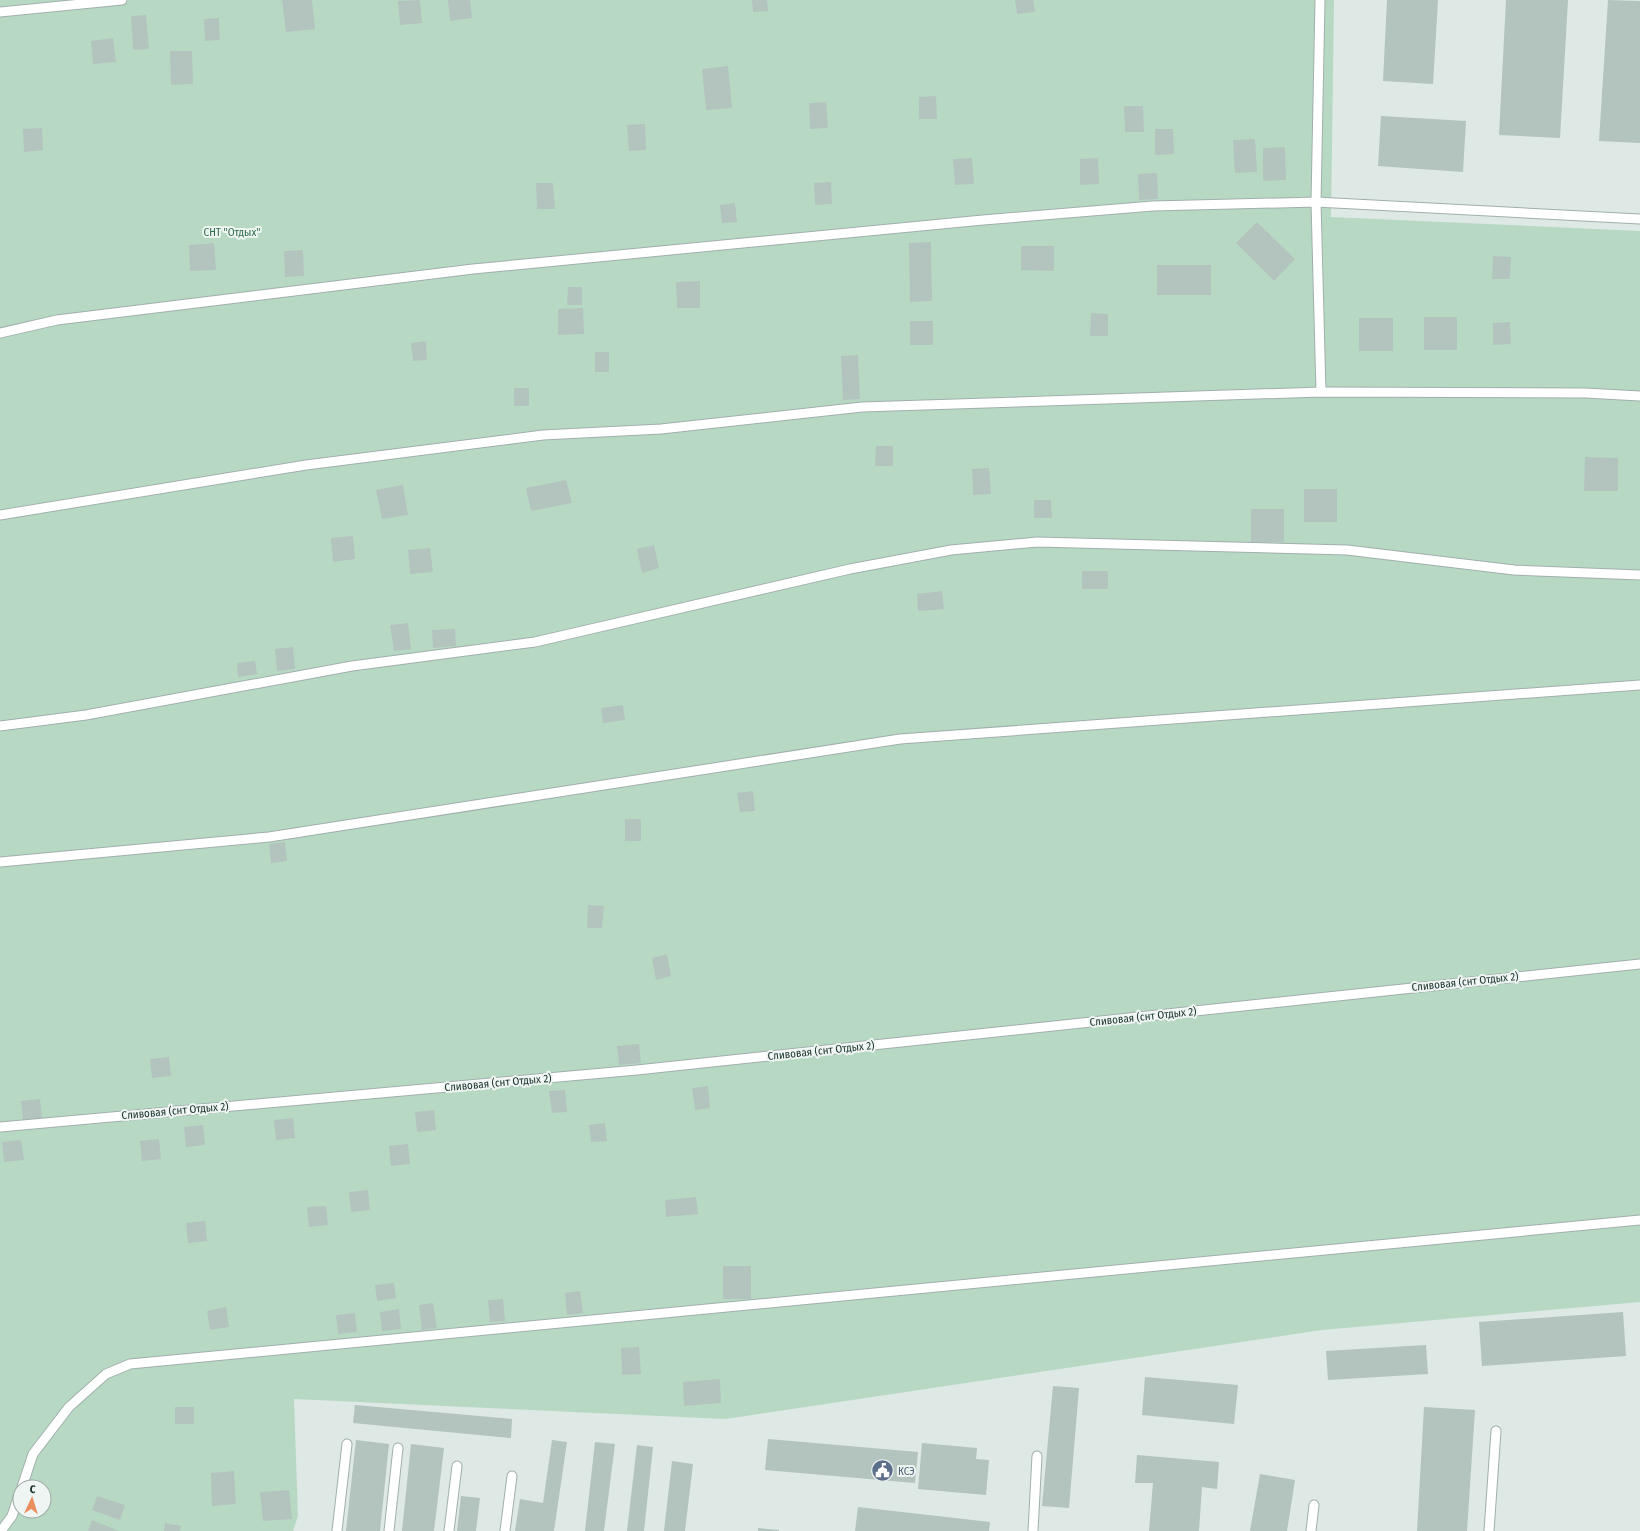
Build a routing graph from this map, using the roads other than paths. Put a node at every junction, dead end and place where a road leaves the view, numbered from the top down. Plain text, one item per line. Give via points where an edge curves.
1 (122, 0) edge
2 (1320, 0) edge
3 (0, 12) edge
4 (1316, 202) junction
5 (1640, 219) edge
6 (0, 333) edge
7 (1321, 392) junction
8 (1640, 396) edge
9 (0, 515) edge
10 (1640, 574) edge
11 (1640, 685) edge
12 (0, 726) edge
13 (0, 862) edge
14 (1640, 964) edge
15 (0, 1127) edge
16 (1640, 1220) edge
17 (1496, 1432) dead end
18 (347, 1444) dead end
19 (398, 1448) dead end
20 (1037, 1456) dead end
21 (457, 1466) dead end
22 (512, 1476) dead end
23 (25, 1479) edge
24 (1314, 1505) dead end
25 (12, 1516) edge
26 (0, 1531) edge
27 (337, 1531) edge
28 (389, 1531) edge
29 (449, 1531) edge
30 (505, 1531) edge
31 (1033, 1531) edge
32 (1311, 1531) edge
33 (1489, 1531) edge

1 - 3 lane
2 - 4 lane
4 - 5 lane
4 - 6 lane via 1138,207 976,220 473,269 56,320
4 - 7 lane
7 - 8 lane via 1585,393
7 - 9 lane via 862,407 661,429 543,435 306,465
10 - 12 lane via 1514,570 1347,550 1029,543 951,550 850,569 535,642 352,666 86,715
11 - 13 lane via 900,739 269,838
14 - 15 lane, Сливовая (снт Отдых 2) via 629,1071
16 - 23 lane via 130,1364 106,1374 69,1406 33,1454
17 - 33 lane
18 - 27 lane
19 - 28 lane
20 - 31 lane
21 - 29 lane
22 - 30 lane
24 - 32 lane
25 - 26 lane

